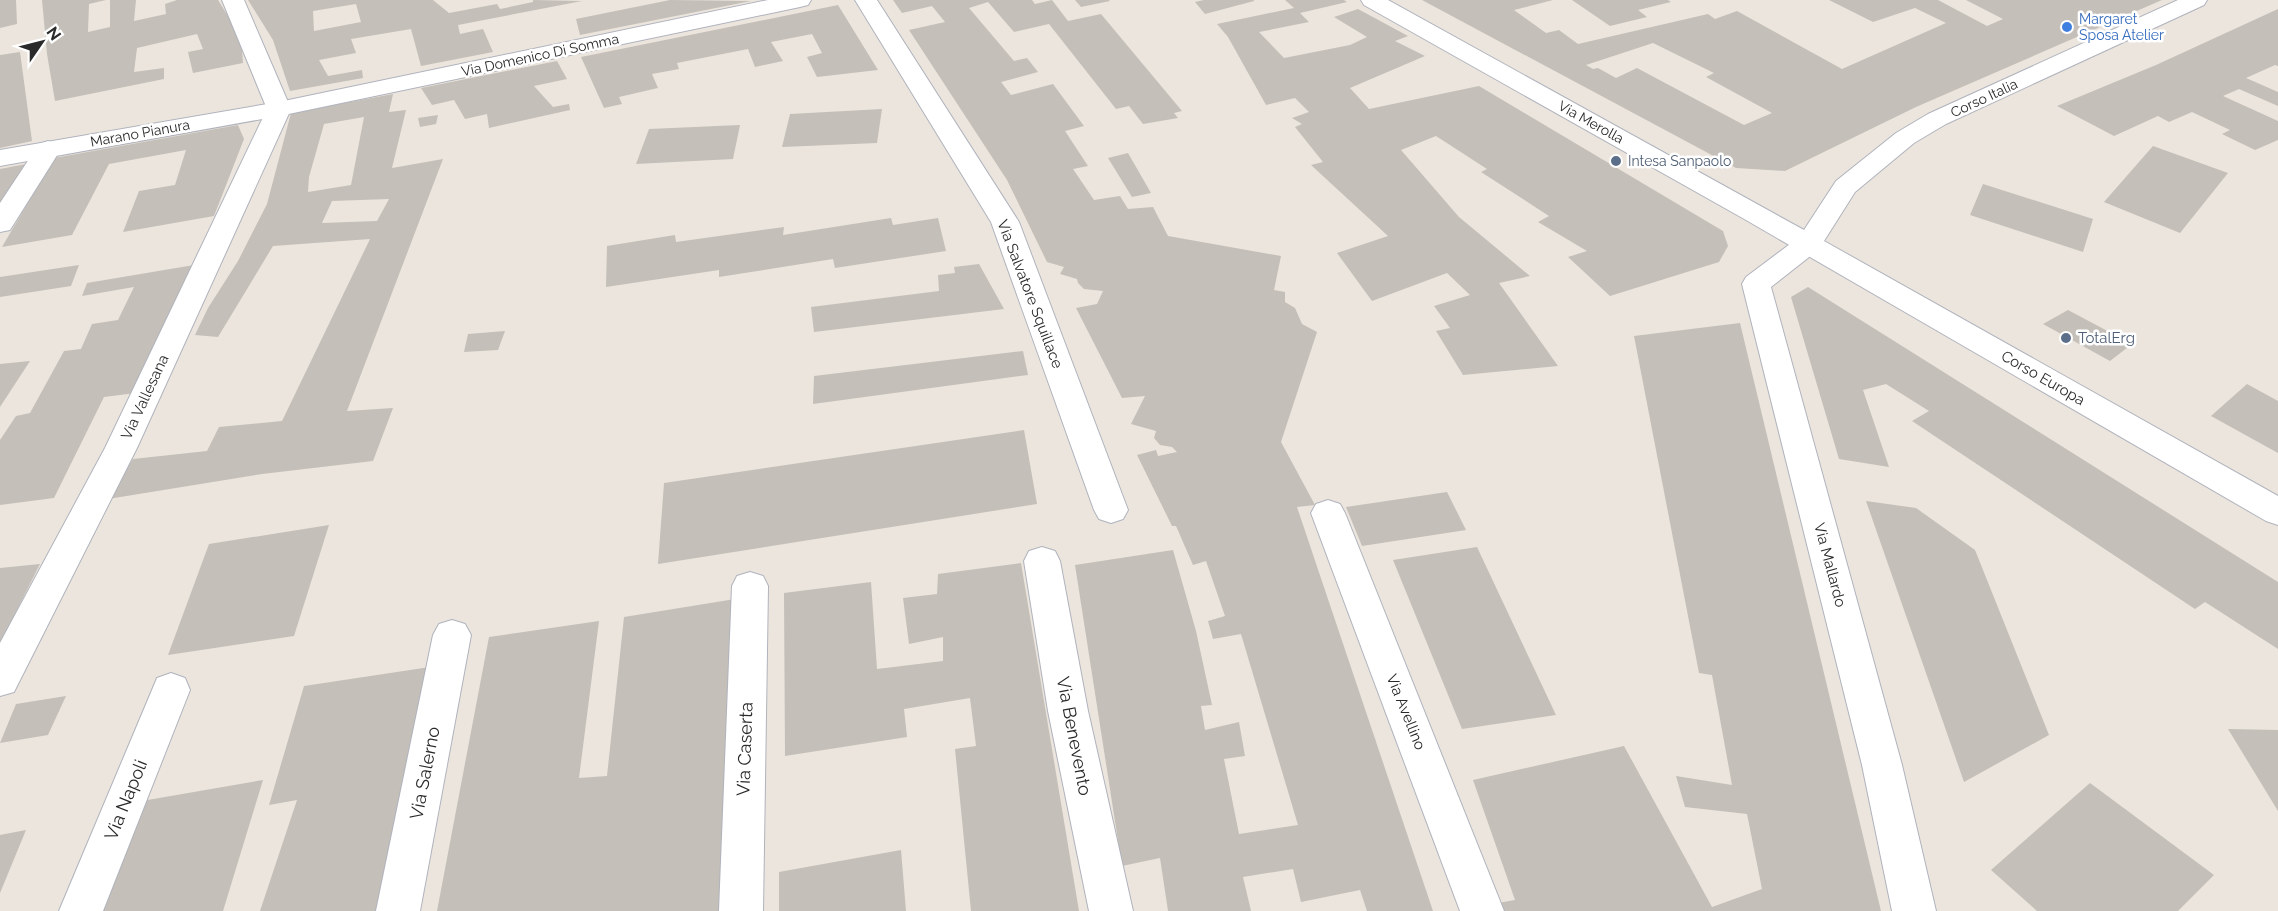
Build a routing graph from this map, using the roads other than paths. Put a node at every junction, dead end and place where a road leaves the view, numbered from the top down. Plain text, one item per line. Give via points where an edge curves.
1 (233, 0) edge
2 (800, 0) edge
3 (866, 0) edge
4 (1372, 0) edge
5 (2196, 0) edge
6 (279, 109) junction
7 (48, 149) junction
8 (0, 158) edge
9 (0, 224) edge
10 (1808, 244) junction
11 (1112, 510) dead end
12 (2278, 512) edge
13 (1328, 513) dead end
14 (1042, 561) dead end
15 (750, 586) dead end
16 (452, 635) dead end
17 (0, 680) edge
18 (171, 690) dead end
19 (81, 911) edge
20 (398, 911) edge
21 (741, 911) edge
22 (1111, 911) edge
23 (1482, 911) edge
24 (1914, 911) edge

1 - 6 street
2 - 6 street, Via Domenico Di Somma
3 - 11 street, Via Salvatore Squillace via 1005,222
4 - 10 street, Via Merolla
5 - 10 street, Corso Italia via 1937,119 1905,138 1845,187
6 - 7 street, Marano Pianura
6 - 17 street, Via Vallesana via 121,448
7 - 8 street, Marano Pianura
7 - 9 street
10 - 12 street, Corso Europa
10 - 24 street, Via Mallardo via 1756,284 1882,765
13 - 23 street, Via Avellino
14 - 22 street, Via Benevento via 1068,711
15 - 21 street, Via Caserta
16 - 20 street, Via Salerno
18 - 19 street, Via Napoli

